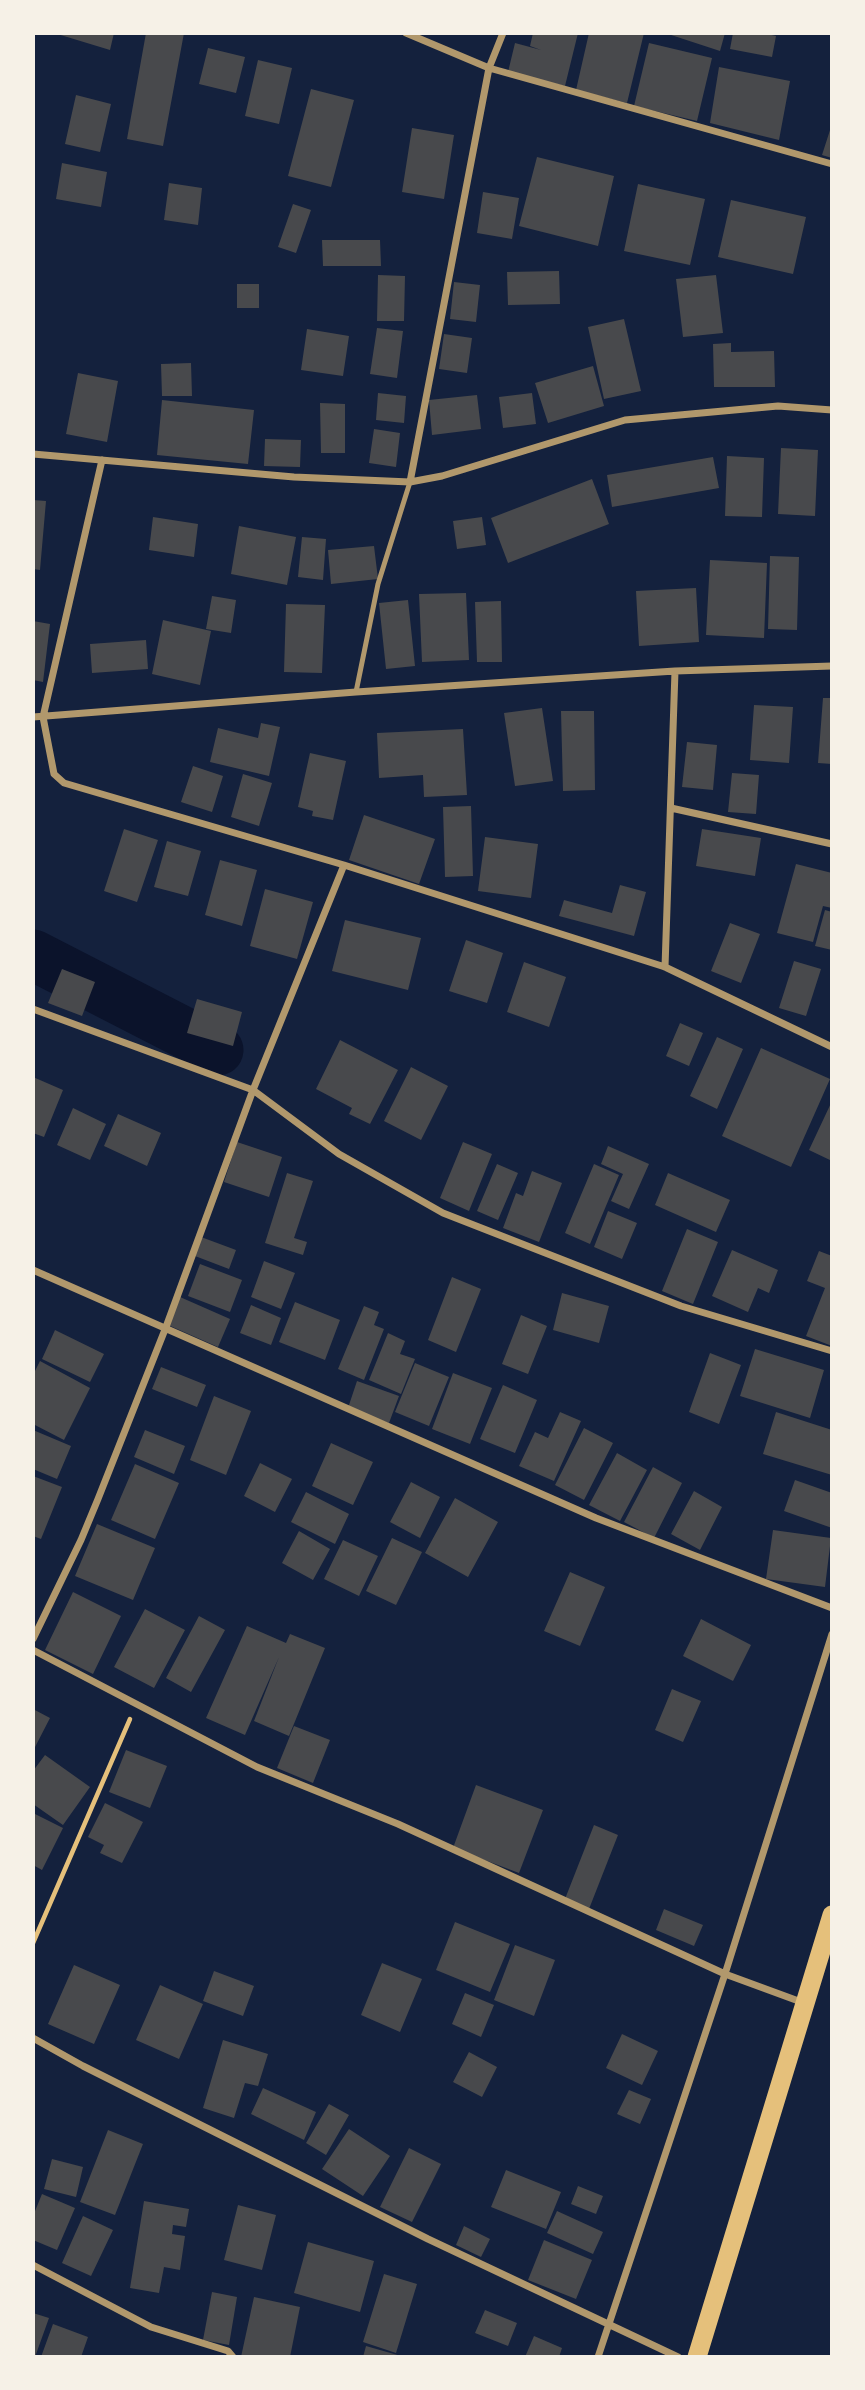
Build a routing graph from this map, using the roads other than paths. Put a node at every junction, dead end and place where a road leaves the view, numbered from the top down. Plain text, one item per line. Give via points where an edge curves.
1 (406, 33) edge
2 (503, 33) edge
3 (489, 68) junction
4 (832, 164) edge
5 (832, 410) edge
6 (33, 454) edge
7 (102, 460) junction
8 (410, 482) junction
9 (832, 666) edge
10 (675, 671) junction
11 (356, 692) junction
12 (33, 717) edge
13 (43, 717) junction
14 (671, 808) junction
15 (832, 844) edge
16 (344, 865) junction
17 (665, 967) junction
18 (33, 1009) edge
19 (832, 1046) edge
20 (253, 1090) junction
21 (33, 1270) edge
22 (166, 1327) junction
23 (832, 1351) edge
24 (832, 1608) edge
25 (832, 1634) edge
26 (33, 1639) edge
27 (33, 1650) edge
28 (832, 1915) edge
29 (724, 1974) junction
30 (804, 2003) junction
31 (33, 2038) edge
32 (33, 2265) edge
33 (608, 2324) junction
34 (233, 2357) edge
35 (598, 2357) edge
36 (678, 2357) edge
37 (697, 2357) edge

1 - 3 street
2 - 3 street
3 - 4 street
3 - 8 street
5 - 8 street via 778,406 625,420
6 - 7 street
7 - 8 street
7 - 13 street
8 - 11 lane via 378,584
9 - 10 street
10 - 11 street
10 - 14 street
11 - 13 street
12 - 13 street
13 - 16 street via 54,774 64,783
14 - 15 street
14 - 17 street
16 - 17 street
16 - 20 street
17 - 19 street
18 - 20 street
20 - 22 street
20 - 23 street via 340,1154 443,1213 681,1306
21 - 22 street
22 - 24 street via 596,1518
22 - 26 street via 81,1540
25 - 29 street
27 - 29 street via 257,1767 398,1824
28 - 30 highway
29 - 30 street
29 - 33 street
30 - 37 highway
31 - 33 street
32 - 34 street via 151,2327 228,2351
33 - 35 street
33 - 36 street

